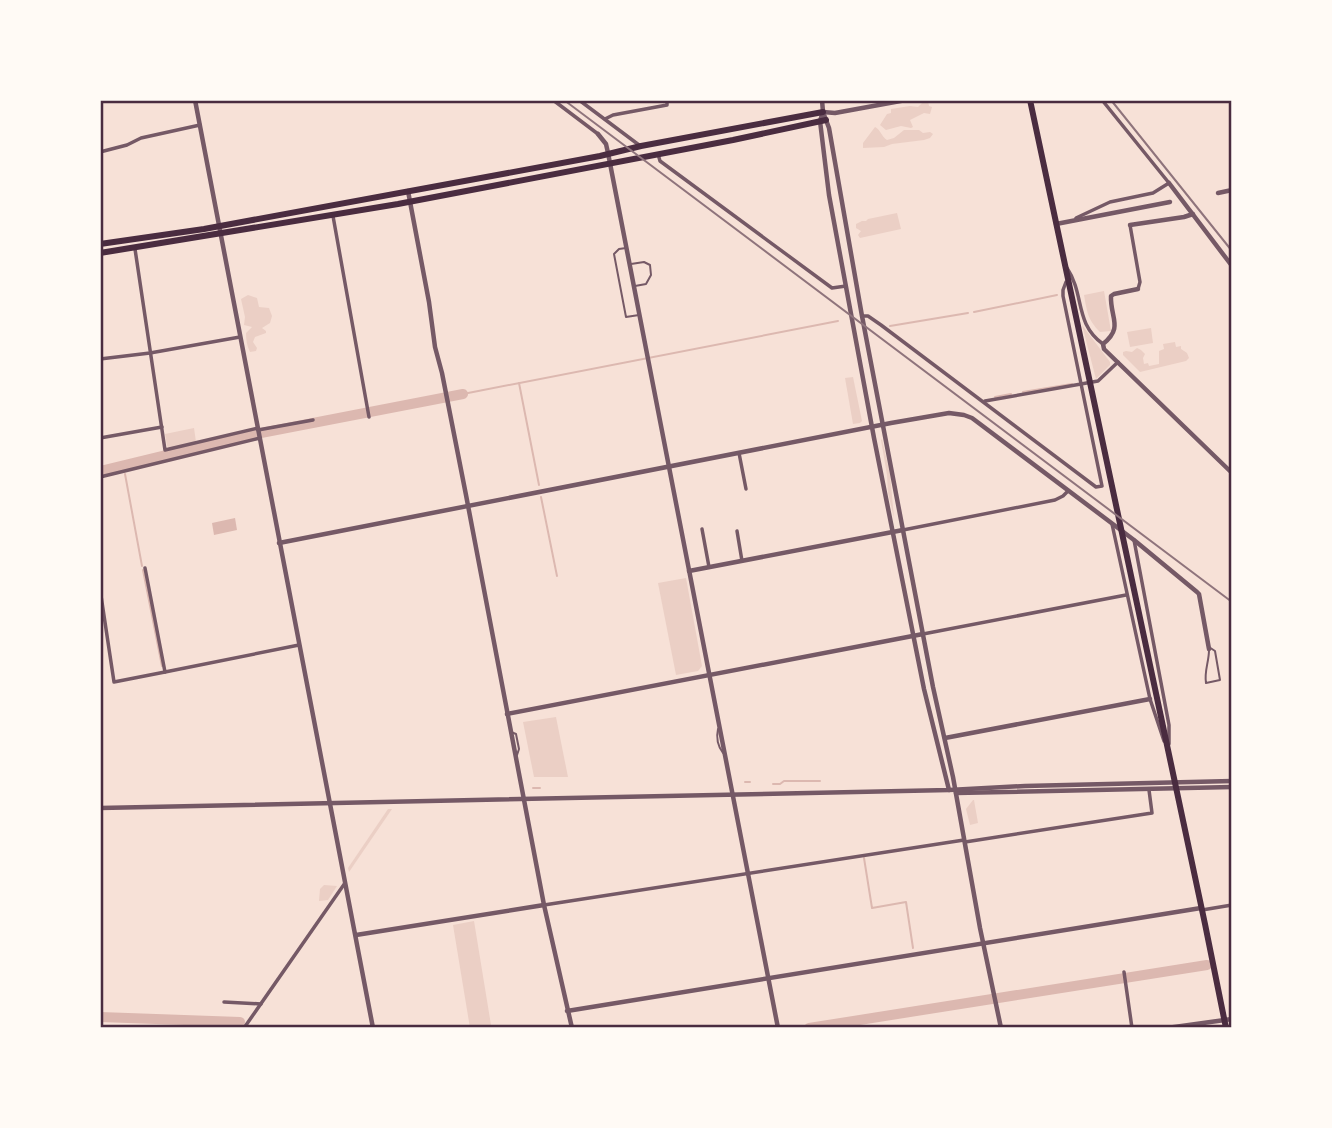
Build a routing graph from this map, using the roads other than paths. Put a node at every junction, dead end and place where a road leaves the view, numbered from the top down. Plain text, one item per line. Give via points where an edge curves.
1 (195, 100) edge
2 (553, 100) edge
3 (579, 100) edge
4 (667, 100) edge
5 (822, 100) edge
6 (906, 100) edge
7 (1030, 100) edge
8 (1102, 100) edge
9 (823, 112) junction
10 (835, 113) junction
11 (605, 119) junction
12 (823, 120) junction
13 (200, 125) junction
14 (598, 134) joint
15 (641, 146) junction
16 (100, 152) edge
17 (608, 153) junction
18 (658, 154) junction
19 (610, 163) junction
20 (1169, 183) junction
21 (1232, 190) edge
22 (408, 191) junction
23 (1217, 192) dead end
24 (410, 202) junction
25 (1170, 202) dead end
26 (1193, 214) junction
27 (333, 216) junction
28 (1071, 221) junction
29 (1056, 224) junction
30 (1130, 225) joint
31 (220, 230) junction
32 (100, 244) edge
33 (134, 247) junction
34 (627, 248) junction
35 (100, 253) edge
36 (1064, 263) junction
37 (630, 264) junction
38 (1232, 266) edge
39 (1068, 280) junction
40 (634, 286) junction
41 (846, 286) junction
42 (1138, 289) joint
43 (640, 315) junction
44 (862, 316) junction
45 (240, 337) junction
46 (1103, 344) junction
47 (150, 354) junction
48 (100, 359) edge
49 (1118, 362) junction
50 (1080, 385) junction
51 (983, 401) junction
52 (368, 414) dead end
53 (313, 420) dead end
54 (883, 425) junction
55 (162, 427) junction
56 (872, 427) junction
57 (259, 433) junction
58 (100, 438) edge
59 (739, 453) junction
60 (669, 466) junction
61 (1232, 473) edge
62 (100, 477) edge
63 (746, 489) dead end
64 (1068, 491) junction
65 (468, 505) junction
66 (1112, 524) junction
67 (702, 528) dead end
68 (903, 530) junction
69 (737, 531) dead end
70 (893, 532) junction
71 (1134, 540) junction
72 (279, 542) junction
73 (742, 561) junction
74 (709, 567) junction
75 (145, 568) dead end
76 (689, 570) junction
77 (100, 589) edge
78 (1126, 595) junction
79 (923, 634) junction
80 (913, 636) junction
81 (299, 645) junction
82 (1209, 648) junction
83 (165, 672) junction
84 (710, 675) junction
85 (1150, 699) junction
86 (507, 714) junction
87 (945, 738) junction
88 (1169, 752) junction
89 (1232, 780) edge
90 (1176, 785) junction
91 (1232, 787) edge
92 (949, 790) junction
93 (1149, 790) junction
94 (956, 791) junction
95 (732, 794) junction
96 (524, 799) junction
97 (330, 803) junction
98 (100, 808) edge
99 (965, 841) junction
100 (747, 874) junction
101 (345, 882) junction
102 (544, 905) junction
103 (1232, 905) edge
104 (1202, 909) junction
105 (356, 935) junction
106 (984, 943) junction
107 (1125, 974) dead end
108 (768, 977) junction
109 (224, 1002) dead end
110 (261, 1004) junction
111 (567, 1010) junction
112 (1232, 1019) edge
113 (1224, 1020) junction
114 (244, 1028) edge
115 (373, 1028) edge
116 (572, 1028) edge
117 (778, 1028) edge
118 (1001, 1028) edge
119 (1132, 1028) edge
120 (1167, 1028) edge
121 (1226, 1028) edge

1 - 13 street
2 - 14 street
3 - 11 street
4 - 11 street via 667,104
5 - 9 street
6 - 10 street
7 - 29 main road
8 - 20 street
9 - 10 street
9 - 12 street
9 - 15 main road
10 - 12 street
11 - 15 street
12 - 18 main road
12 - 41 street via 829,195
12 - 44 street
13 - 16 street
13 - 31 street
14 - 17 street
15 - 17 main road
17 - 19 street
17 - 22 main road
18 - 19 main road
18 - 41 street via 660,161 831,288
19 - 24 main road
19 - 34 street
20 - 26 street
20 - 28 street via 1153,193 1110,202
21 - 23 street
22 - 24 street
22 - 31 main road
24 - 27 main road
24 - 65 street
25 - 28 street
26 - 30 street
26 - 38 street
27 - 31 main road
27 - 52 street
28 - 29 street
29 - 36 main road
30 - 42 street
31 - 32 main road
31 - 33 main road
31 - 45 street
33 - 35 main road
33 - 47 street
34 - 37 street
34 - 43 lane via 614,254 625,317
36 - 39 main road
36 - 46 street via 1074,278 1086,326
37 - 40 street
37 - 40 lane via 650,265 646,284
39 - 50 street via 1063,290
39 - 88 main road
40 - 43 street
41 - 56 street
42 - 46 street via 1111,296 1115,330
43 - 60 street
44 - 51 street via 881,325
44 - 54 street
45 - 47 street
45 - 57 street
46 - 49 street
47 - 48 street
47 - 55 street
49 - 50 street via 1098,381
49 - 61 street
50 - 51 street
50 - 51 street via 1102,486 1096,487
53 - 57 street
54 - 56 street
54 - 64 street via 948,413 968,416
54 - 68 street
55 - 57 street via 165,450
55 - 58 street
56 - 59 street
56 - 70 street
57 - 62 street
57 - 72 street
59 - 60 street
59 - 63 street
60 - 65 street
60 - 76 street
64 - 66 street
64 - 68 street via 1055,500
65 - 72 street
65 - 86 street
66 - 71 street
66 - 78 street
67 - 74 street
68 - 70 street
68 - 79 street
69 - 73 street
70 - 73 street
70 - 80 street
71 - 82 street via 1199,594
71 - 88 street via 1169,725
72 - 81 street
73 - 74 street
74 - 76 street
75 - 83 street
76 - 84 street
77 - 83 street via 114,682
78 - 79 street
78 - 85 street
79 - 80 street
79 - 87 street
80 - 84 street
80 - 92 street
81 - 83 street
81 - 97 street
82 - 82 lane via 1215,651 1220,680 1206,683
84 - 86 street
84 - 95 street
85 - 87 street
85 - 88 street
86 - 96 street
87 - 94 street
88 - 90 main road
89 - 90 street
90 - 91 street
90 - 93 street
90 - 94 street
90 - 104 main road
92 - 94 street
92 - 95 street
93 - 94 street
93 - 99 street via 1152,813
94 - 99 street
95 - 96 street
95 - 100 street
96 - 97 street
96 - 102 street
97 - 98 street
97 - 101 street
99 - 100 street
99 - 106 street
100 - 102 street
100 - 108 street
101 - 105 street
101 - 110 street
102 - 105 street
102 - 111 street
103 - 104 street
104 - 106 street
104 - 113 main road
105 - 115 street
106 - 108 street
106 - 118 street
107 - 119 street
108 - 111 street
108 - 117 street
109 - 110 street
110 - 114 street
111 - 116 street
112 - 113 street
113 - 120 street
113 - 121 main road

